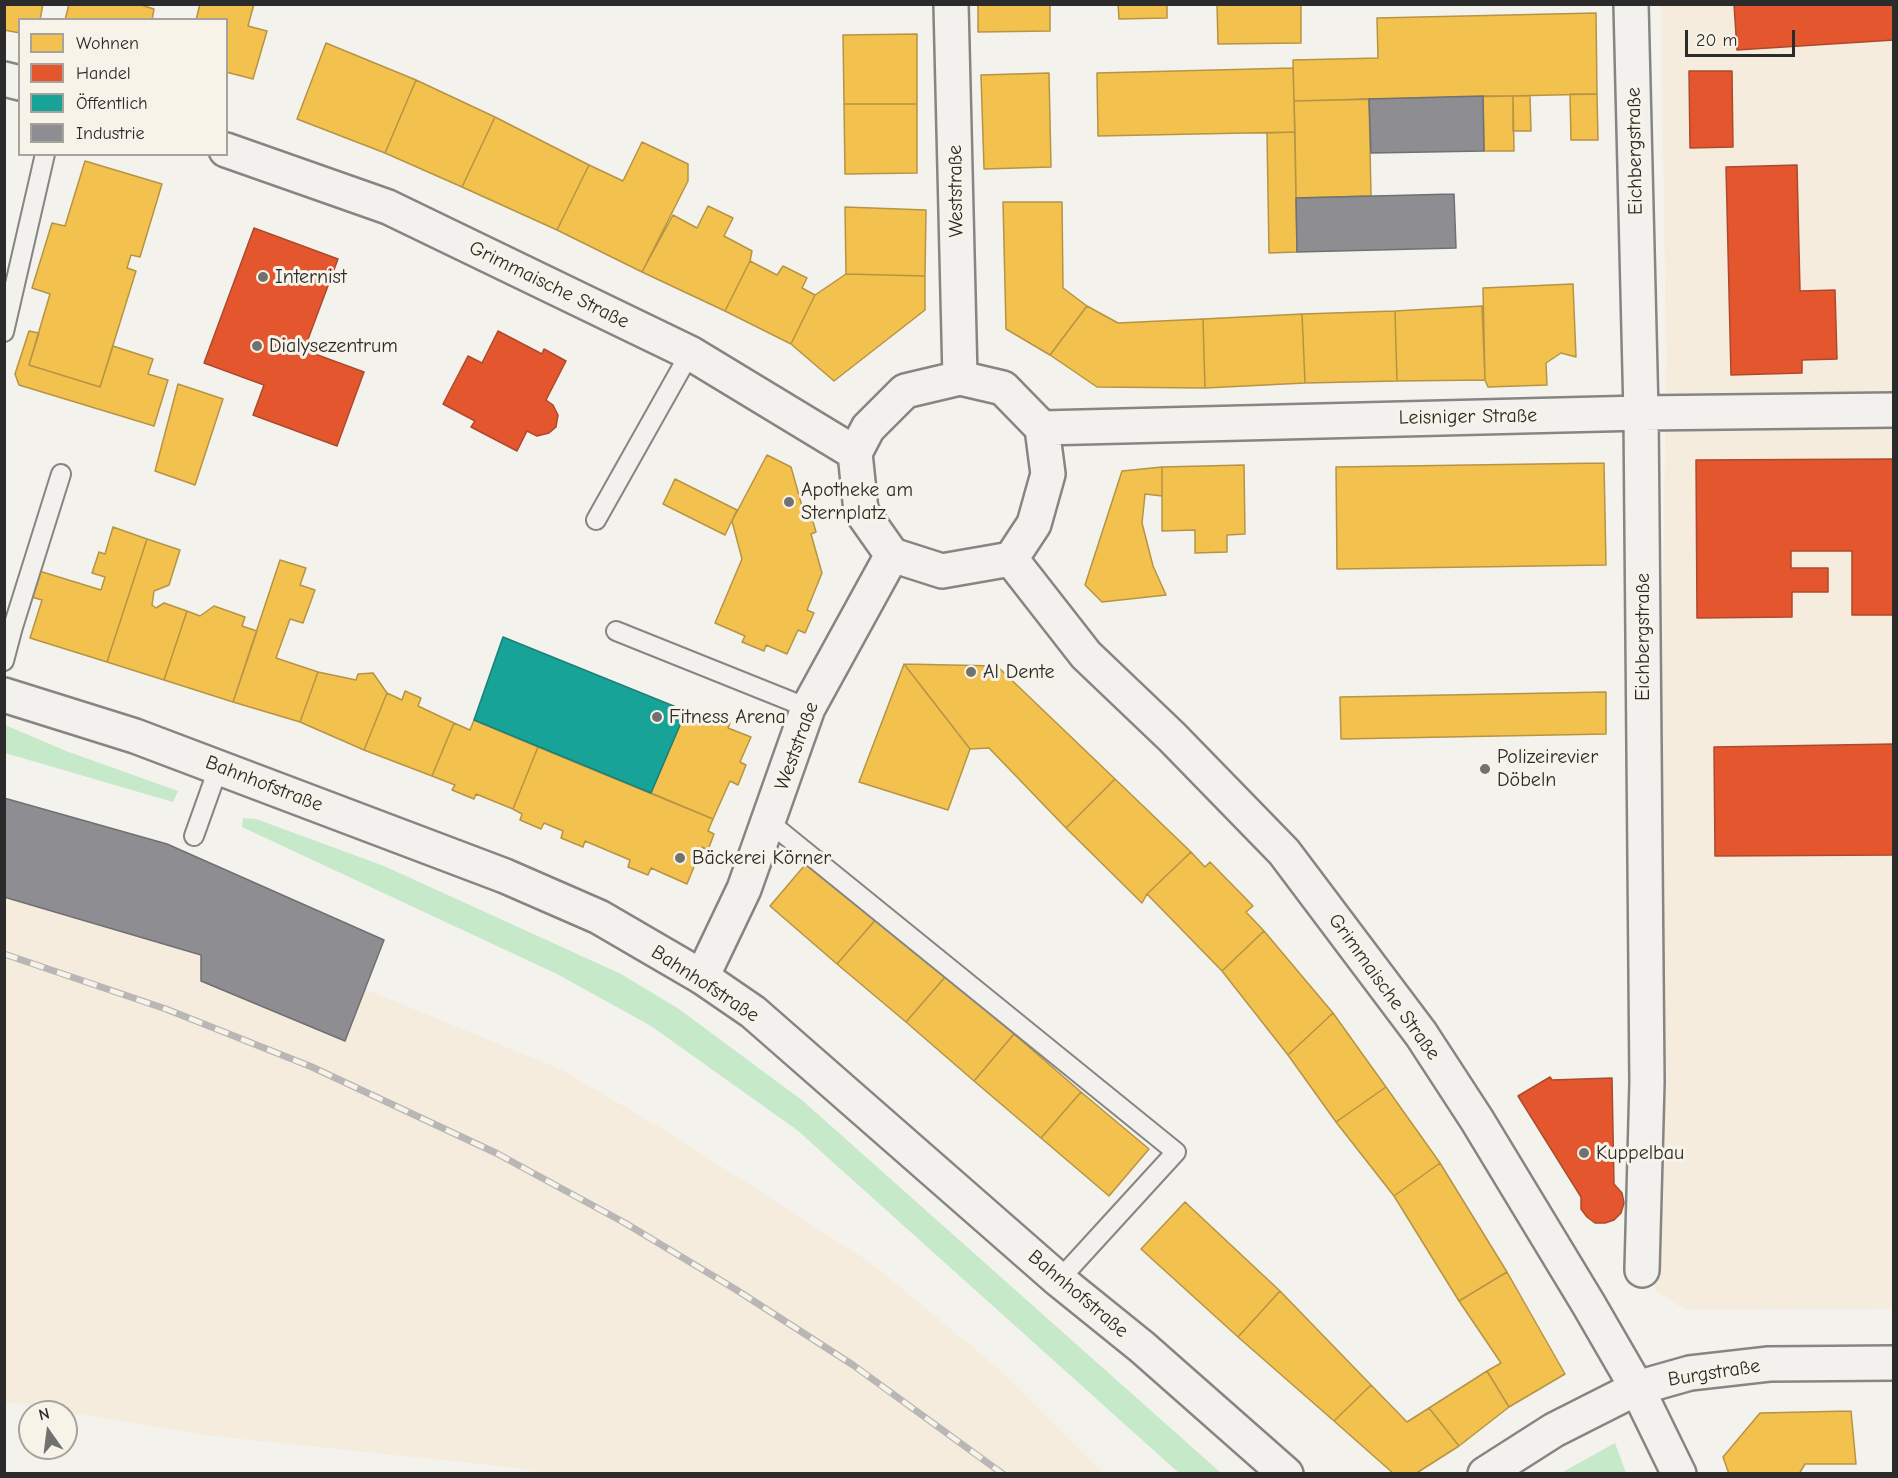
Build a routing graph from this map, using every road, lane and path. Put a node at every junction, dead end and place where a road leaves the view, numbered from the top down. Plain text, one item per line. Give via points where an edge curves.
1 (951, 4) edge
2 (1631, 4) edge
3 (228, 151) edge
4 (45, 156) edge
5 (4, 332) edge
6 (690, 352) junction
7 (960, 378) junction
8 (1893, 410) edge
9 (1641, 413) junction
10 (1042, 428) junction
11 (855, 453) junction
12 (61, 474) dead end
13 (596, 520) dead end
14 (892, 555) junction
15 (1011, 559) junction
16 (616, 631) dead end
17 (4, 661) edge
18 (4, 695) edge
19 (808, 708) junction
20 (219, 766) junction
21 (769, 822) junction
22 (194, 836) dead end
23 (702, 977) junction
24 (1642, 1270) dead end
25 (1059, 1280) junction
26 (1893, 1363) edge
27 (1637, 1388) junction
28 (1287, 1473) edge
29 (1485, 1473) edge
30 (1679, 1473) edge

1 - 7 street, Weststraße
2 - 9 street, Eichbergstraße
3 - 6 street, Grimmaische Straße via 388,207
4 - 5 lane
6 - 11 street, Grimmaische Straße
6 - 13 lane
7 - 10 street via 1003,388
7 - 11 street via 905,391 868,428
8 - 9 street, Leisniger Straße
9 - 10 street, Leisniger Straße
9 - 24 street, Eichbergstraße via 1647,1082
10 - 15 street via 1048,474 1034,525
11 - 14 street via 861,511
12 - 17 lane
14 - 15 street via 942,571
14 - 19 street, Weststraße
15 - 27 street, Grimmaische Straße via 1086,655 1284,852 1356,947 1421,1034 1476,1120
16 - 19 lane
18 - 20 street, Bahnhofstraße
19 - 21 street, Weststraße
20 - 22 lane
20 - 23 street, Bahnhofstraße via 516,880 598,917
21 - 23 street, Weststraße via 744,889
21 - 25 lane via 1176,1152
23 - 25 street, Bahnhofstraße via 761,1020
25 - 28 street, Bahnhofstraße
26 - 27 street, Burgstraße via 1769,1364 1690,1373
27 - 29 street, Burgstraße via 1554,1430
27 - 30 street, Grimmaische Straße

